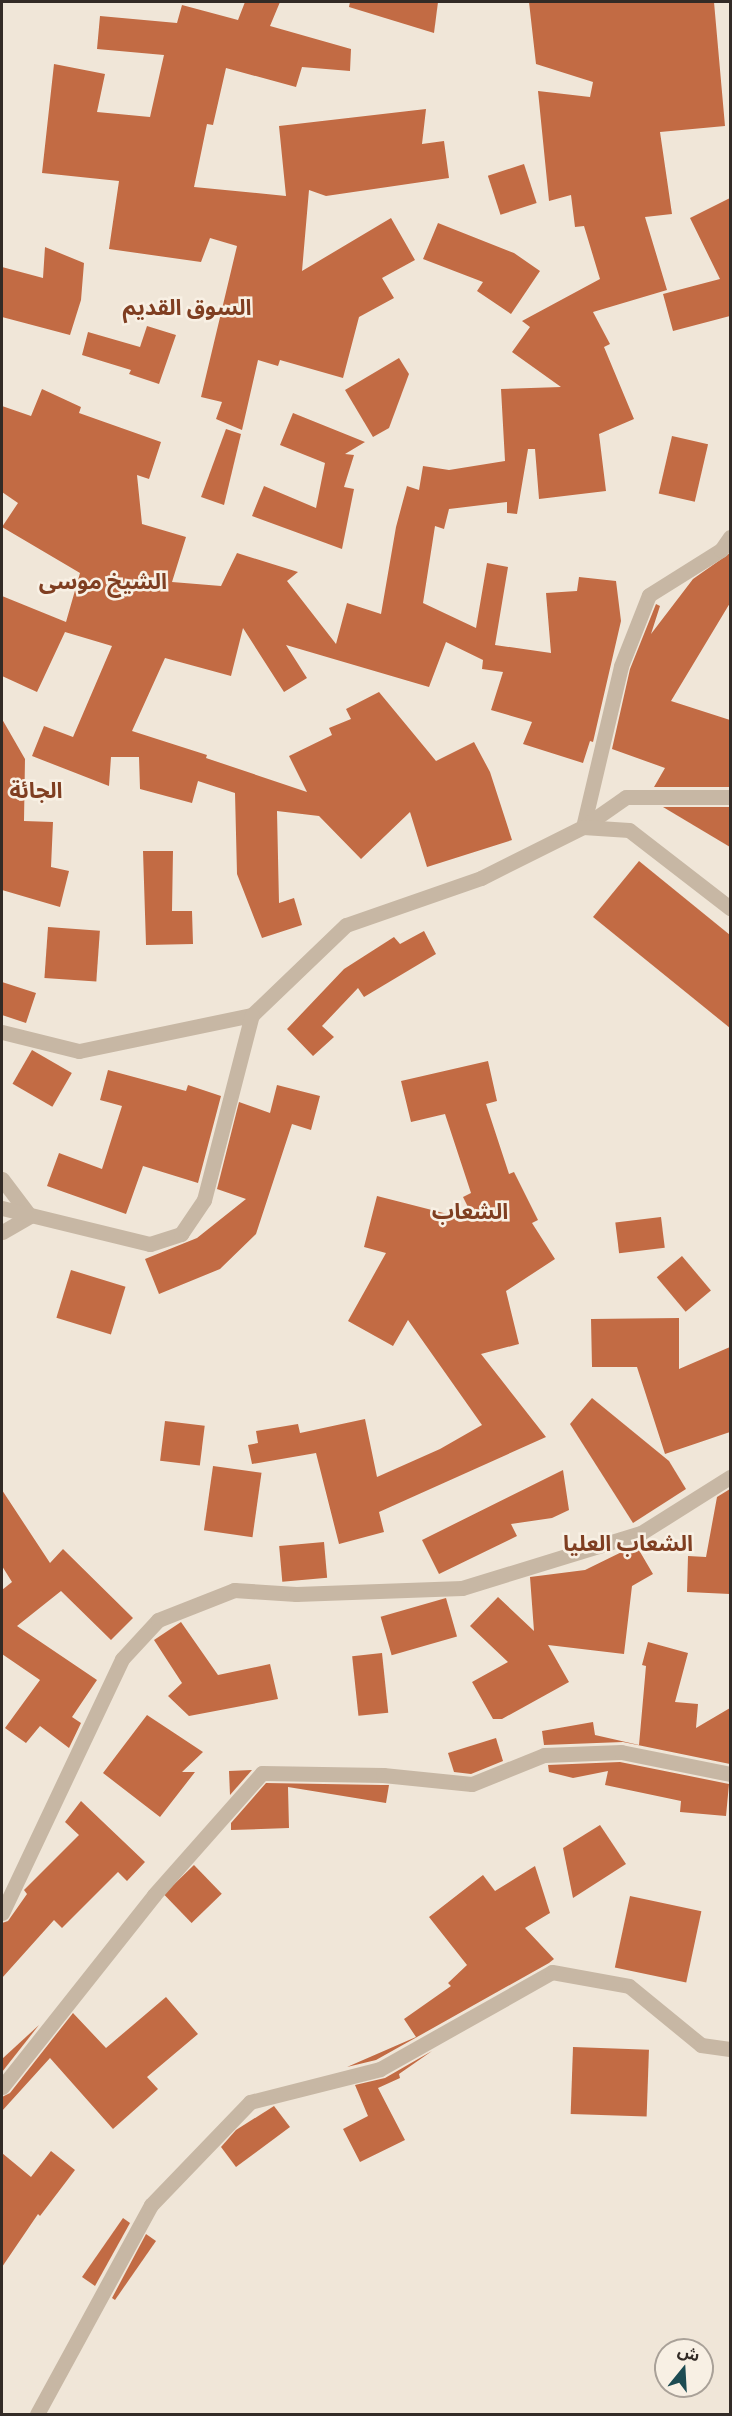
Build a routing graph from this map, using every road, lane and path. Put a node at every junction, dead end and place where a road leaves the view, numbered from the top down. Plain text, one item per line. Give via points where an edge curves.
1 (730, 537) edge
2 (730, 797) edge
3 (583, 827) junction
4 (730, 908) edge
5 (252, 1015) junction
6 (2, 1032) edge
7 (2, 1179) edge
8 (2, 1208) edge
9 (30, 1216) junction
10 (2, 1232) edge
11 (730, 1477) edge
12 (730, 1774) edge
13 (2, 1912) edge
14 (730, 2049) edge
15 (2, 2087) edge
16 (37, 2415) edge

1 - 3 street via 721,550 649,595 621,666
2 - 3 street via 626,798
3 - 4 street via 629,830
3 - 5 street via 481,878 346,925
5 - 6 street via 80,1051
5 - 9 street via 204,1200 181,1234 150,1244
7 - 9 street
8 - 9 street
9 - 10 street
11 - 13 street via 641,1533 462,1588 296,1594 234,1590 158,1620 122,1659
12 - 15 street via 621,1752 544,1755 472,1784 383,1775 262,1773 154,1896
14 - 16 street via 701,2045 629,1986 552,1972 380,2069 250,2102 151,2205

